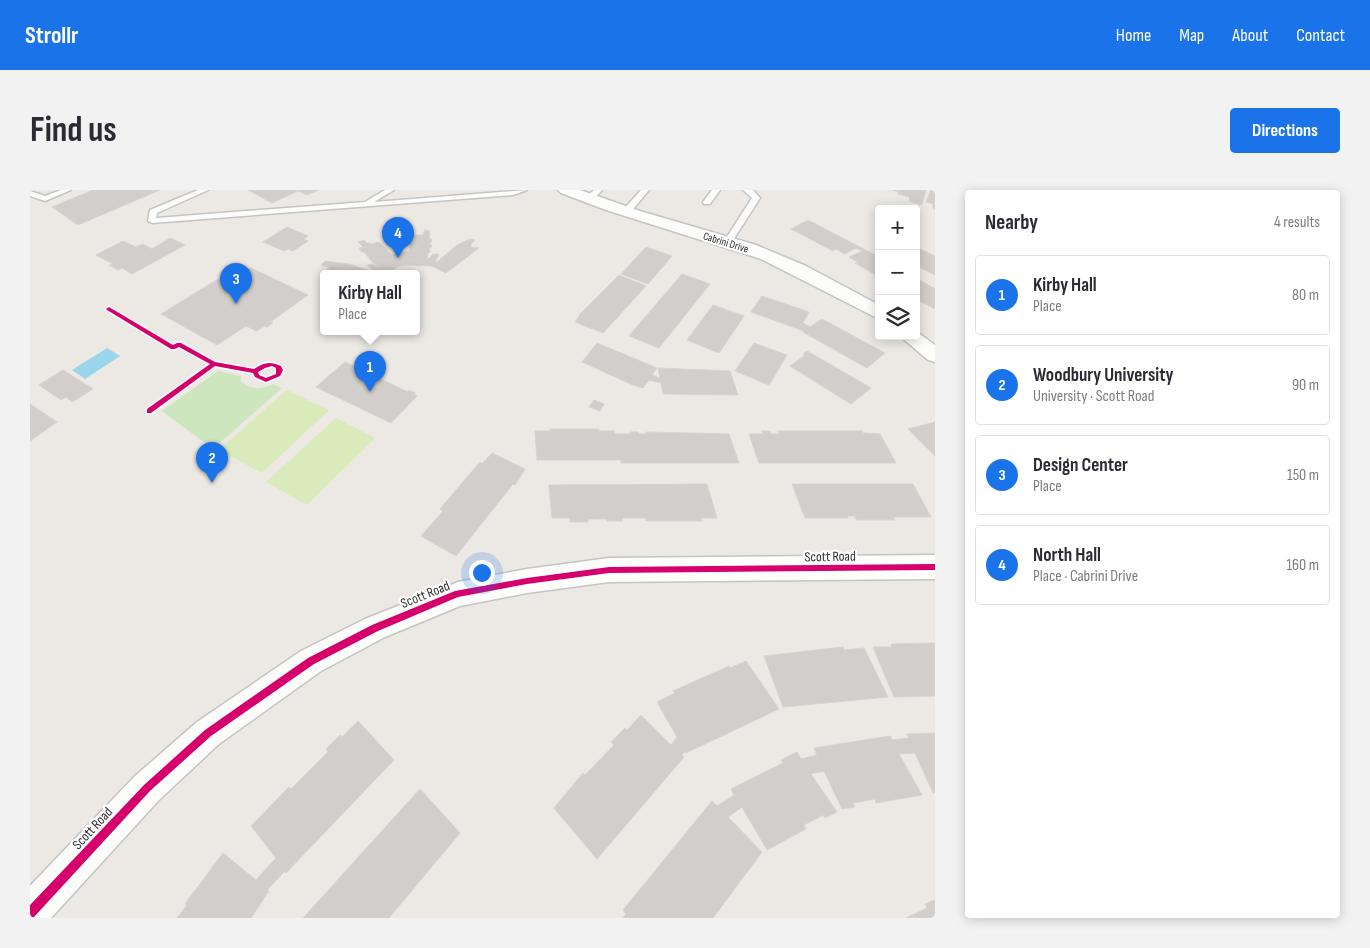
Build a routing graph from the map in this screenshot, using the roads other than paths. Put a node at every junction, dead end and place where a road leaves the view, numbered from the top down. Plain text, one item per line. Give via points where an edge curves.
1 (67, 190) edge
2 (204, 190) edge
3 (390, 190) edge
4 (483, 190) edge
5 (523, 190) edge
6 (566, 190) edge
7 (645, 190) edge
8 (716, 190) edge
9 (747, 190) edge
10 (30, 193) edge
11 (593, 195) edge
12 (475, 196) junction
13 (707, 202) dead end
14 (362, 205) junction
15 (626, 212) junction
16 (727, 243) junction
17 (875, 311) edge
18 (915, 340) edge
19 (935, 355) edge
20 (935, 567) edge
21 (30, 913) edge

1 - 10 lane via 44,199
2 - 14 lane via 153,212 152,221
3 - 14 lane
4 - 12 lane
5 - 12 lane via 513,194
6 - 11 street, Cabrini Drive
7 - 15 lane
8 - 13 lane
9 - 16 lane via 756,198
11 - 15 street, Cabrini Drive
12 - 14 lane
15 - 16 street, Cabrini Drive
16 - 17 street, Cabrini Drive via 798,269
18 - 19 street
20 - 21 street, Scott Road via 609,570 458,594 375,628 311,661 208,733 147,788

